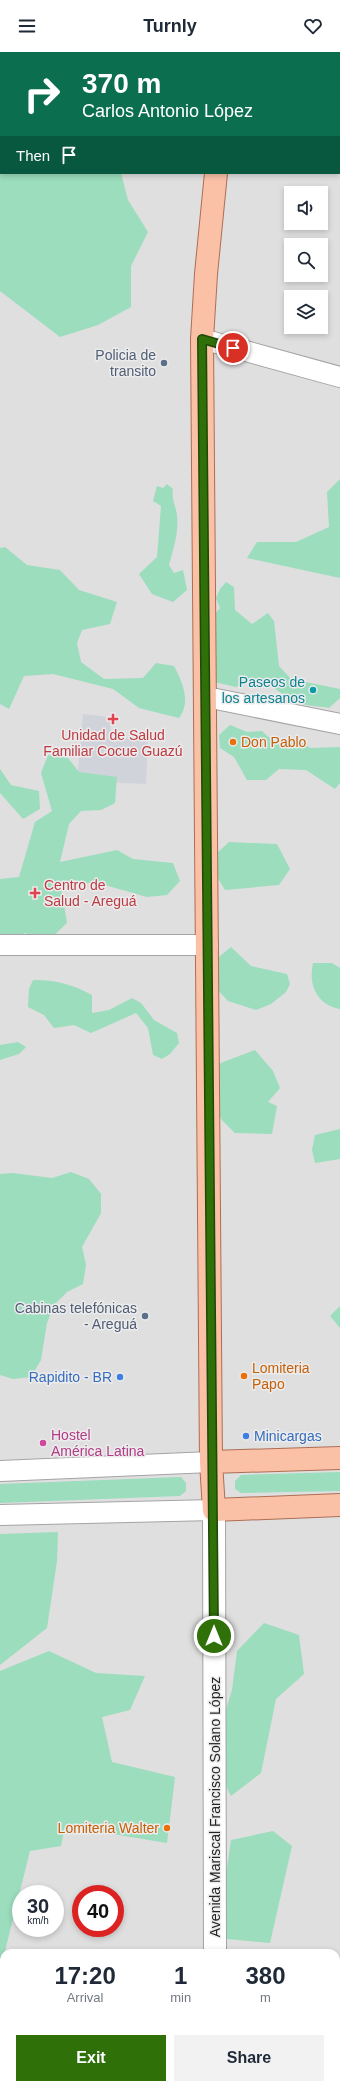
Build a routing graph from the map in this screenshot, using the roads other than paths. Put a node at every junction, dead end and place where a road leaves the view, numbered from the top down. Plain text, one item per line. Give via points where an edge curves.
1 (216, 174) edge
2 (202, 339) junction
3 (340, 377) edge
4 (206, 697) junction
5 (340, 724) edge
6 (0, 945) edge
7 (208, 945) junction
8 (340, 1458) edge
9 (212, 1462) junction
10 (0, 1471) edge
11 (340, 1505) edge
12 (214, 1510) junction
13 (0, 1515) edge
14 (215, 1949) edge

1 - 2 main road, Avenida Mariscal Francisco Solano López
2 - 3 street
2 - 4 main road, Avenida Mariscal Francisco Solano López
4 - 5 street
4 - 7 main road, Avenida Mariscal Francisco Solano López
6 - 7 street
7 - 9 main road, Avenida Mariscal Francisco Solano López
8 - 9 main road
9 - 10 street
9 - 12 main road, Avenida Mariscal Francisco Solano López
11 - 12 main road
12 - 13 street
12 - 14 street, Avenida Mariscal Francisco Solano López

